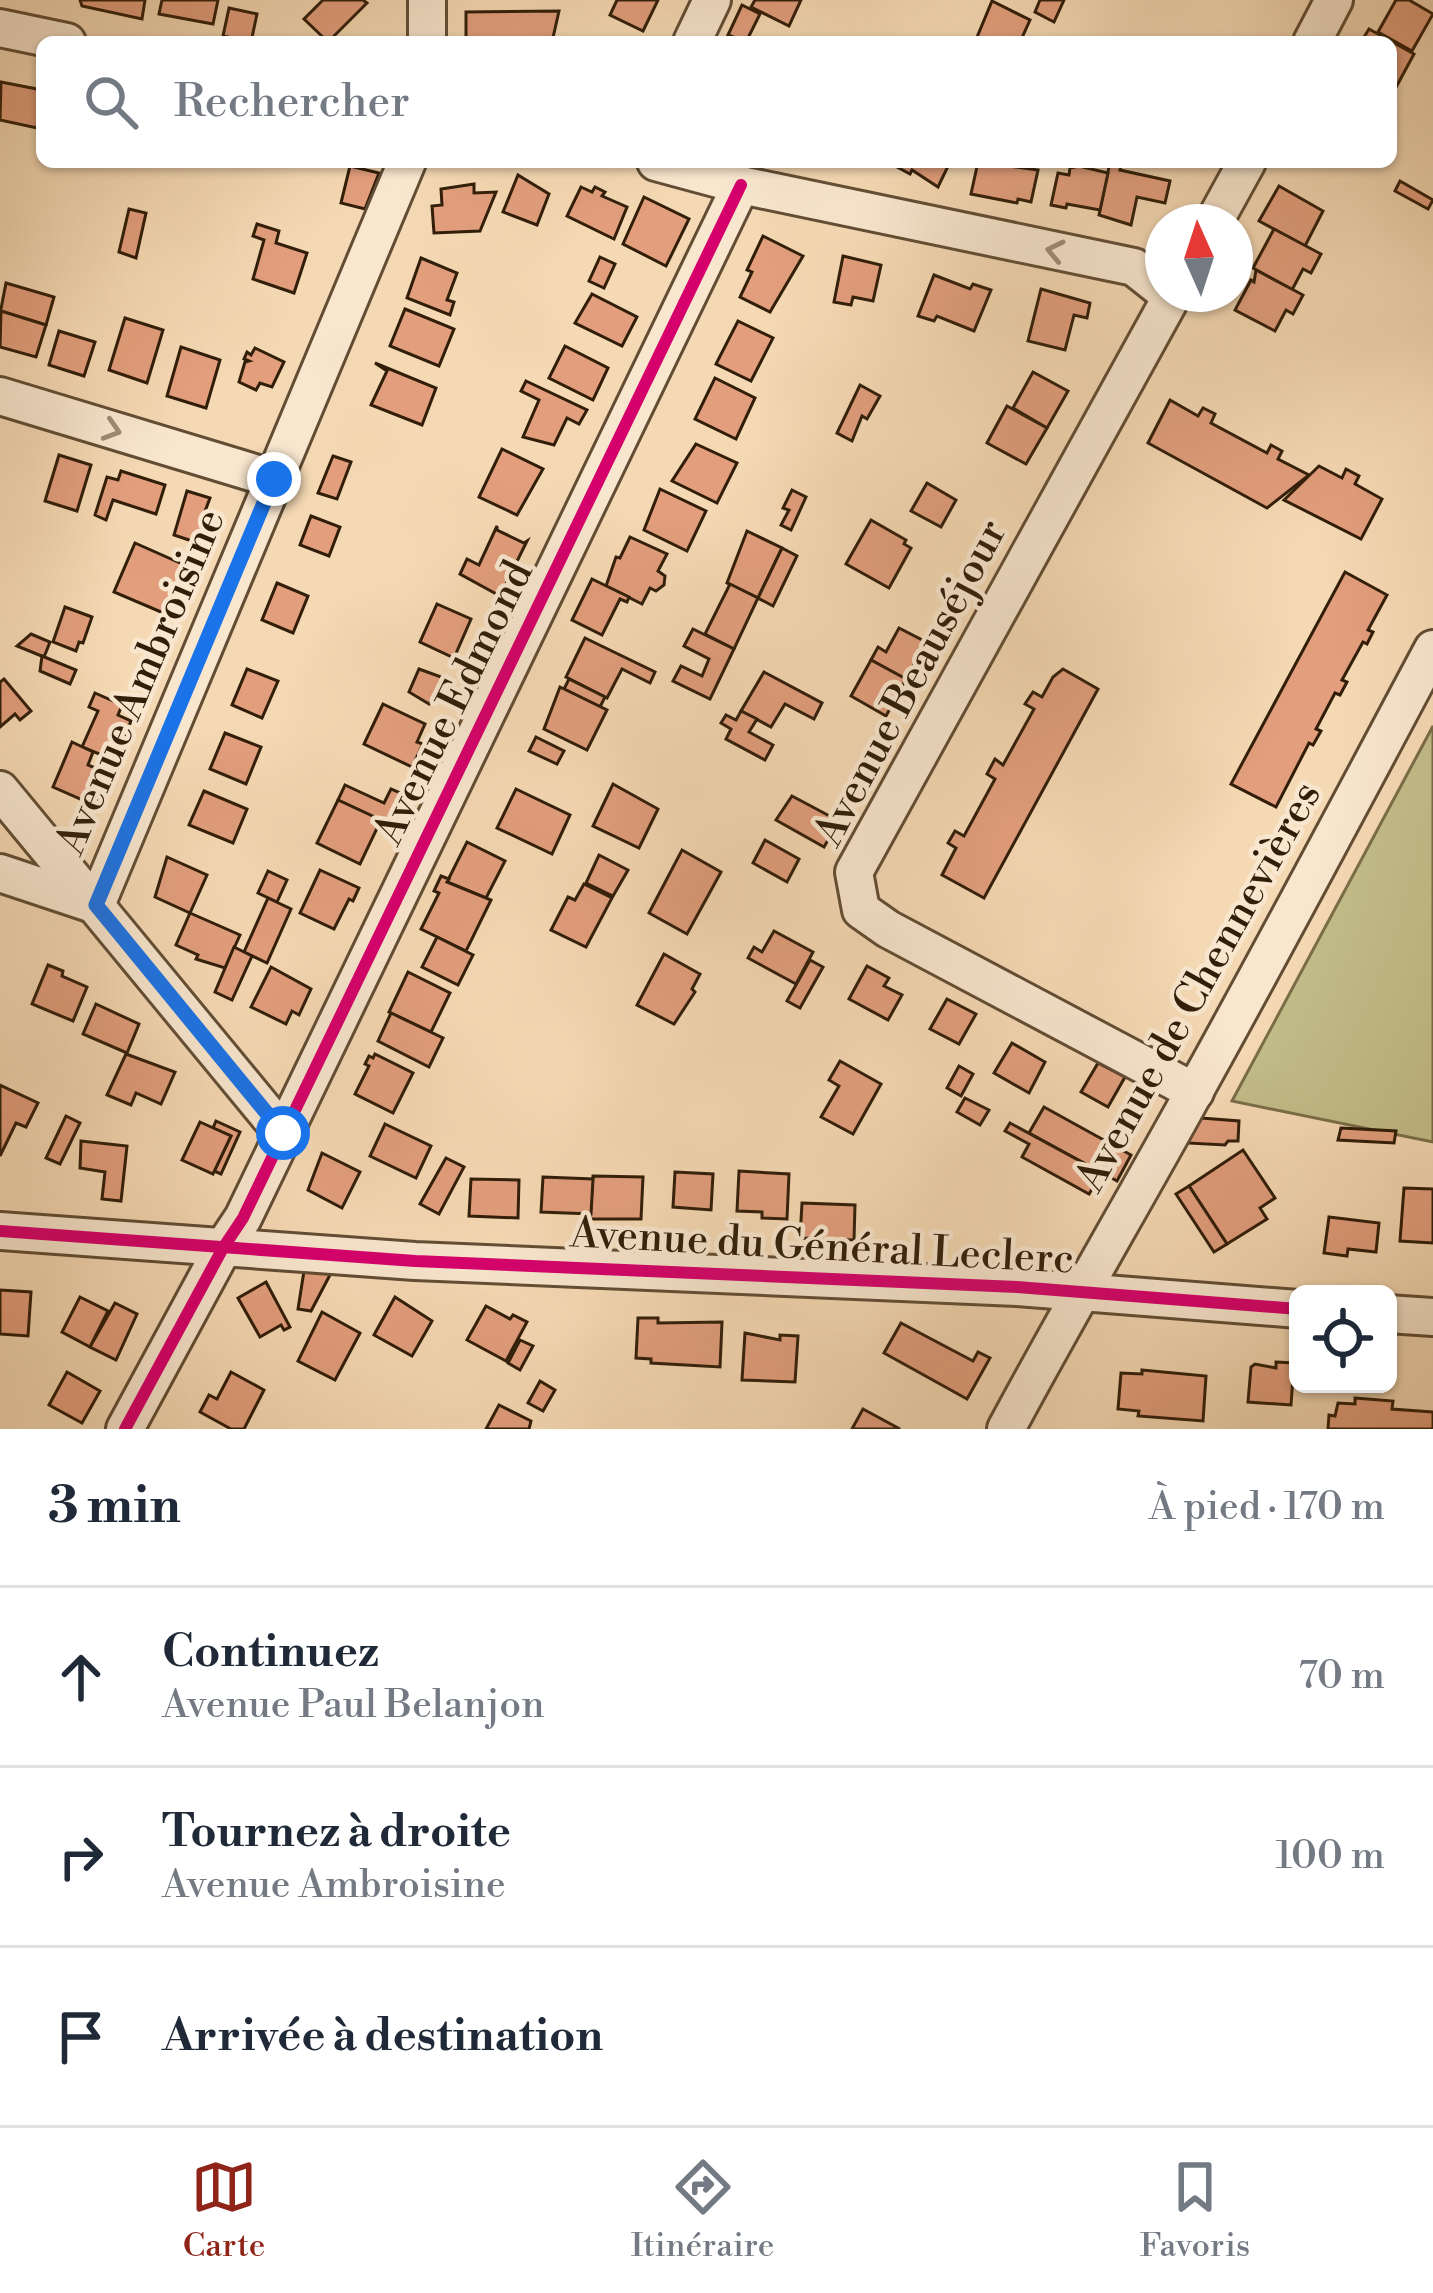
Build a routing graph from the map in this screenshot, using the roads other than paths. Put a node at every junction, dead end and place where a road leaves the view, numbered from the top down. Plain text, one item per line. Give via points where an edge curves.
1 (427, 0) edge
2 (712, 0) edge
3 (1334, 0) edge
4 (0, 28) edge
5 (38, 36) edge
6 (427, 36) edge
7 (695, 36) edge
8 (1315, 36) edge
9 (404, 168) edge
10 (678, 168) edge
11 (1243, 168) edge
12 (741, 185) junction
13 (1224, 204) edge
14 (1145, 275) edge
15 (1159, 312) edge
16 (0, 396) edge
17 (274, 479) junction
18 (1433, 649) edge
19 (0, 790) edge
20 (0, 873) edge
21 (96, 905) junction
22 (1195, 1092) junction
23 (283, 1133) junction
24 (0, 1231) edge
25 (223, 1248) junction
26 (1078, 1292) junction
27 (1289, 1308) edge
28 (1397, 1315) edge
29 (1433, 1317) edge
30 (125, 1429) edge
31 (1006, 1429) edge

1 - 6 street
2 - 7 street
3 - 8 street
4 - 5 street
9 - 17 street, Avenue Ambroisine
10 - 12 street
11 - 13 street
14 -> 12 street
12 - 23 street, Avenue Edmond
15 - 22 street, Avenue Beauséjour via 854,872 861,910 888,929
16 -> 17 street
17 - 21 street, Avenue Ambroisine
18 - 22 street, Avenue de Chennevières
19 - 21 street
20 - 21 street
21 - 23 street
22 - 26 street, Avenue de Chennevières
23 - 25 street, Avenue Edmond
24 - 25 street, Avenue du Général Leclerc
25 - 26 street, Avenue du Général Leclerc
25 - 30 street, Avenue Edmond
26 - 27 street, Avenue du Général Leclerc
26 - 31 street, Avenue de Chennevières
28 - 29 street

